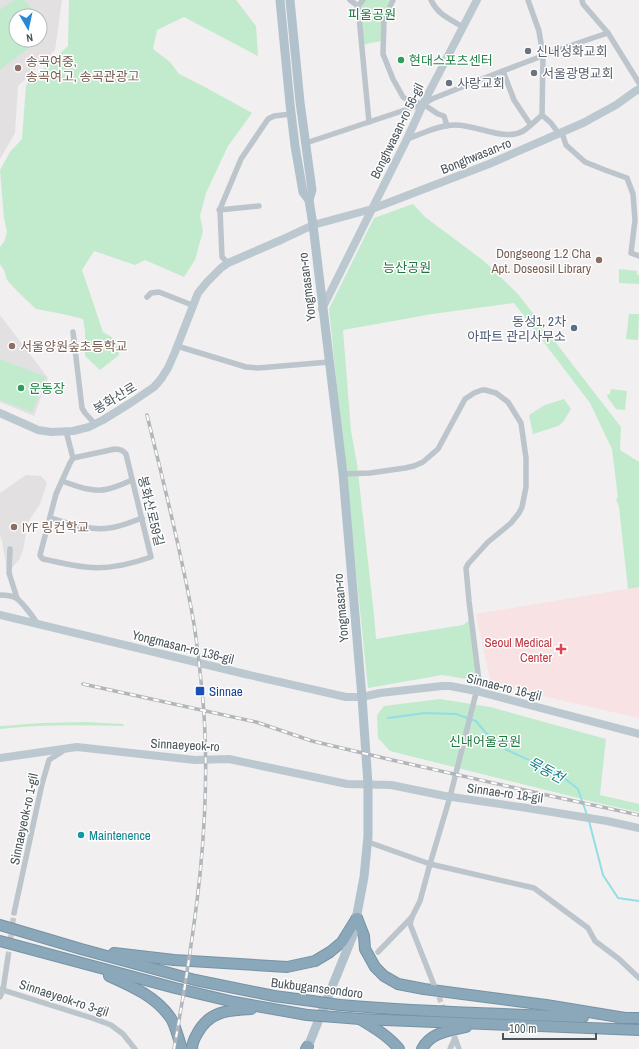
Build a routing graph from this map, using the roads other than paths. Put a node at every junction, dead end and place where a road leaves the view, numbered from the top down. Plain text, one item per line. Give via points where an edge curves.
1 (280, 0) edge
2 (290, 0) edge
3 (350, 0) edge
4 (393, 0) edge
5 (432, 0) edge
6 (477, 0) edge
7 (528, 0) edge
8 (582, 0) edge
9 (360, 2) edge
10 (463, 27) junction
11 (608, 33) junction
12 (543, 56) junction
13 (502, 71) junction
14 (639, 83) edge
15 (639, 89) edge
16 (423, 104) junction
17 (291, 114) junction
18 (542, 115) junction
19 (369, 122) junction
20 (530, 124) junction
21 (447, 126) junction
22 (560, 133) junction
23 (407, 139) junction
24 (306, 143) junction
25 (309, 200) junction
26 (259, 206) dead end
27 (372, 209) junction
28 (220, 210) junction
29 (312, 225) junction
30 (639, 256) edge
31 (228, 263) junction
32 (147, 297) dead end
33 (192, 305) junction
34 (322, 309) junction
35 (73, 332) dead end
36 (177, 346) junction
37 (329, 362) junction
38 (0, 413) edge
39 (95, 424) junction
40 (66, 431) junction
41 (73, 458) junction
42 (343, 474) junction
43 (132, 480) junction
44 (62, 481) junction
45 (50, 518) junction
46 (142, 518) junction
47 (10, 549) dead end
48 (0, 595) edge
49 (17, 598) junction
50 (0, 615) edge
51 (37, 623) junction
52 (476, 691) junction
53 (362, 697) junction
54 (639, 734) edge
55 (77, 747) junction
56 (0, 758) edge
57 (368, 784) junction
58 (450, 797) junction
59 (639, 828) edge
60 (368, 842) junction
61 (430, 864) junction
62 (14, 913) tunnel mouth
63 (412, 916) junction
64 (357, 918) junction
65 (0, 925) edge
66 (0, 942) edge
67 (80, 949) junction
68 (378, 952) dead end
69 (8, 957) tunnel mouth
70 (81, 964) junction
71 (639, 978) edge
72 (434, 985) tunnel mouth
73 (2, 990) edge
74 (0, 997) edge
75 (270, 1008) junction
76 (625, 1018) junction
77 (639, 1018) edge
78 (360, 1019) junction
79 (479, 1024) junction
80 (639, 1030) edge
81 (307, 1048) edge
82 (135, 1049) edge
83 (182, 1049) edge
84 (192, 1049) edge
85 (399, 1049) edge
86 (422, 1049) edge
87 (450, 1049) edge
88 (459, 1049) edge

1 - 17 main road, Yongmasan-ro
2 - 24 main road, Yongmasan-ro
3 - 9 street
4 - 16 street via 384,20 383,54 403,97
5 - 10 street via 438,12
6 - 10 street, Bonghwasan-ro 56-gil
7 - 12 street via 539,31
8 - 11 street
9 - 19 street
10 - 16 street, Bonghwasan-ro 56-gil
11 - 12 street
11 - 14 street
12 - 13 street
12 - 18 street
13 - 16 street
13 - 20 street via 514,100
15 - 22 street, Bonghwasan-ro via 616,105
16 - 19 street
16 - 21 street via 444,116
16 - 23 street, Bonghwasan-ro 56-gil
17 - 25 main road, Yongmasan-ro via 303,192
17 - 28 street via 268,119 241,159
18 - 20 street
18 - 22 street
19 - 24 street
20 - 21 street via 524,130 511,135 465,125
21 - 23 street
22 - 27 street, Bonghwasan-ro via 489,164
22 - 30 street via 566,144 585,162 626,178 633,194 631,253
23 - 27 street, Bonghwasan-ro 56-gil
24 - 25 main road, Yongmasan-ro via 312,190
25 - 29 main road, Yongmasan-ro
26 - 28 street
27 - 29 street, Bonghwasan-ro
27 - 34 street, Bonghwasan-ro 56-gil
28 - 31 street via 222,257
29 - 31 street, 봉화산로
29 - 34 main road, Yongmasan-ro
31 - 33 street, 봉화산로 via 207,282
32 - 33 street via 151,293 159,292
33 - 36 street, 봉화산로
34 - 37 main road, Yongmasan-ro
35 - 39 street via 82,408
36 - 37 street via 246,367
36 - 39 street, 봉화산로 via 168,368 154,387
37 - 42 main road, Yongmasan-ro
38 - 40 street, 봉화산로 via 38,430
39 - 40 street, 봉화산로
40 - 41 street
41 - 43 street, 봉화산로59길 via 120,449 126,454
41 - 44 street, 봉화산로59길
42 - 52 street via 406,468 423,462 438,449 465,399 474,393 485,390 496,393 508,402 521,423 526,458 526,487 522,507 511,523 488,542 466,568 479,681
42 - 53 main road, Yongmasan-ro
43 - 44 street via 97,491
43 - 46 street, 봉화산로59길
44 - 45 street, 봉화산로59길
45 - 46 street via 80,526 107,528 122,526
45 - 46 street, 봉화산로59길 via 41,557 103,568 151,557
47 - 49 street via 9,574
48 - 49 street
49 - 51 street
50 - 51 street, Yongmasan-ro 136-gil
51 - 53 street, Yongmasan-ro 136-gil via 252,676 346,697
52 - 53 street, Sinnae-ro 16-gil via 442,686
52 - 54 street, Sinnae-ro 16-gil
52 - 58 street
53 - 57 main road, Yongmasan-ro
55 - 56 street, Sinnaeyeok-ro
55 - 57 street, Sinnaeyeok-ro via 195,760 229,759 347,784
55 - 62 street, Sinnaeyeok-ro 1-gil via 61,752 49,760
57 - 58 street, Sinnae-ro 18-gil via 391,785
57 - 60 main road, Yongmasan-ro
58 - 59 street, Sinnae-ro 18-gil
58 - 61 street
60 - 61 street
60 - 64 main road, Yongmasan-ro
61 - 63 street via 420,901
61 - 71 street via 534,888 588,928 595,942 619,959
63 - 68 street
63 - 72 street via 410,924
64 - 67 highway via 342,942 334,949 315,961 287,967 174,960
64 - 76 highway via 364,936 365,948 375,967 398,984
64 - 81 main road, Yongmasan-ro via 352,937
65 - 67 highway, Bukbuganseondoro
66 - 70 highway, Bukbuganseondoro
67 - 76 highway, Bukbuganseondoro, bridge via 195,980 274,996 340,1005 448,1013
69 - 73 street
70 - 75 highway, Bukbuganseondoro via 234,1002
70 - 83 highway via 152,998 171,1018
73 - 74 street
73 - 82 street, Sinnaeyeok-ro 3-gil via 111,1025 123,1034
75 - 78 highway, Bukbuganseondoro, bridge
75 - 84 highway via 230,1010 211,1017 201,1026
76 - 77 highway, Bukbuganseondoro
78 - 79 highway, Bukbuganseondoro
78 - 85 highway via 387,1036
79 - 80 highway, Bukbuganseondoro
79 - 86 highway via 437,1034 428,1040
87 - 88 street via 455,1038

